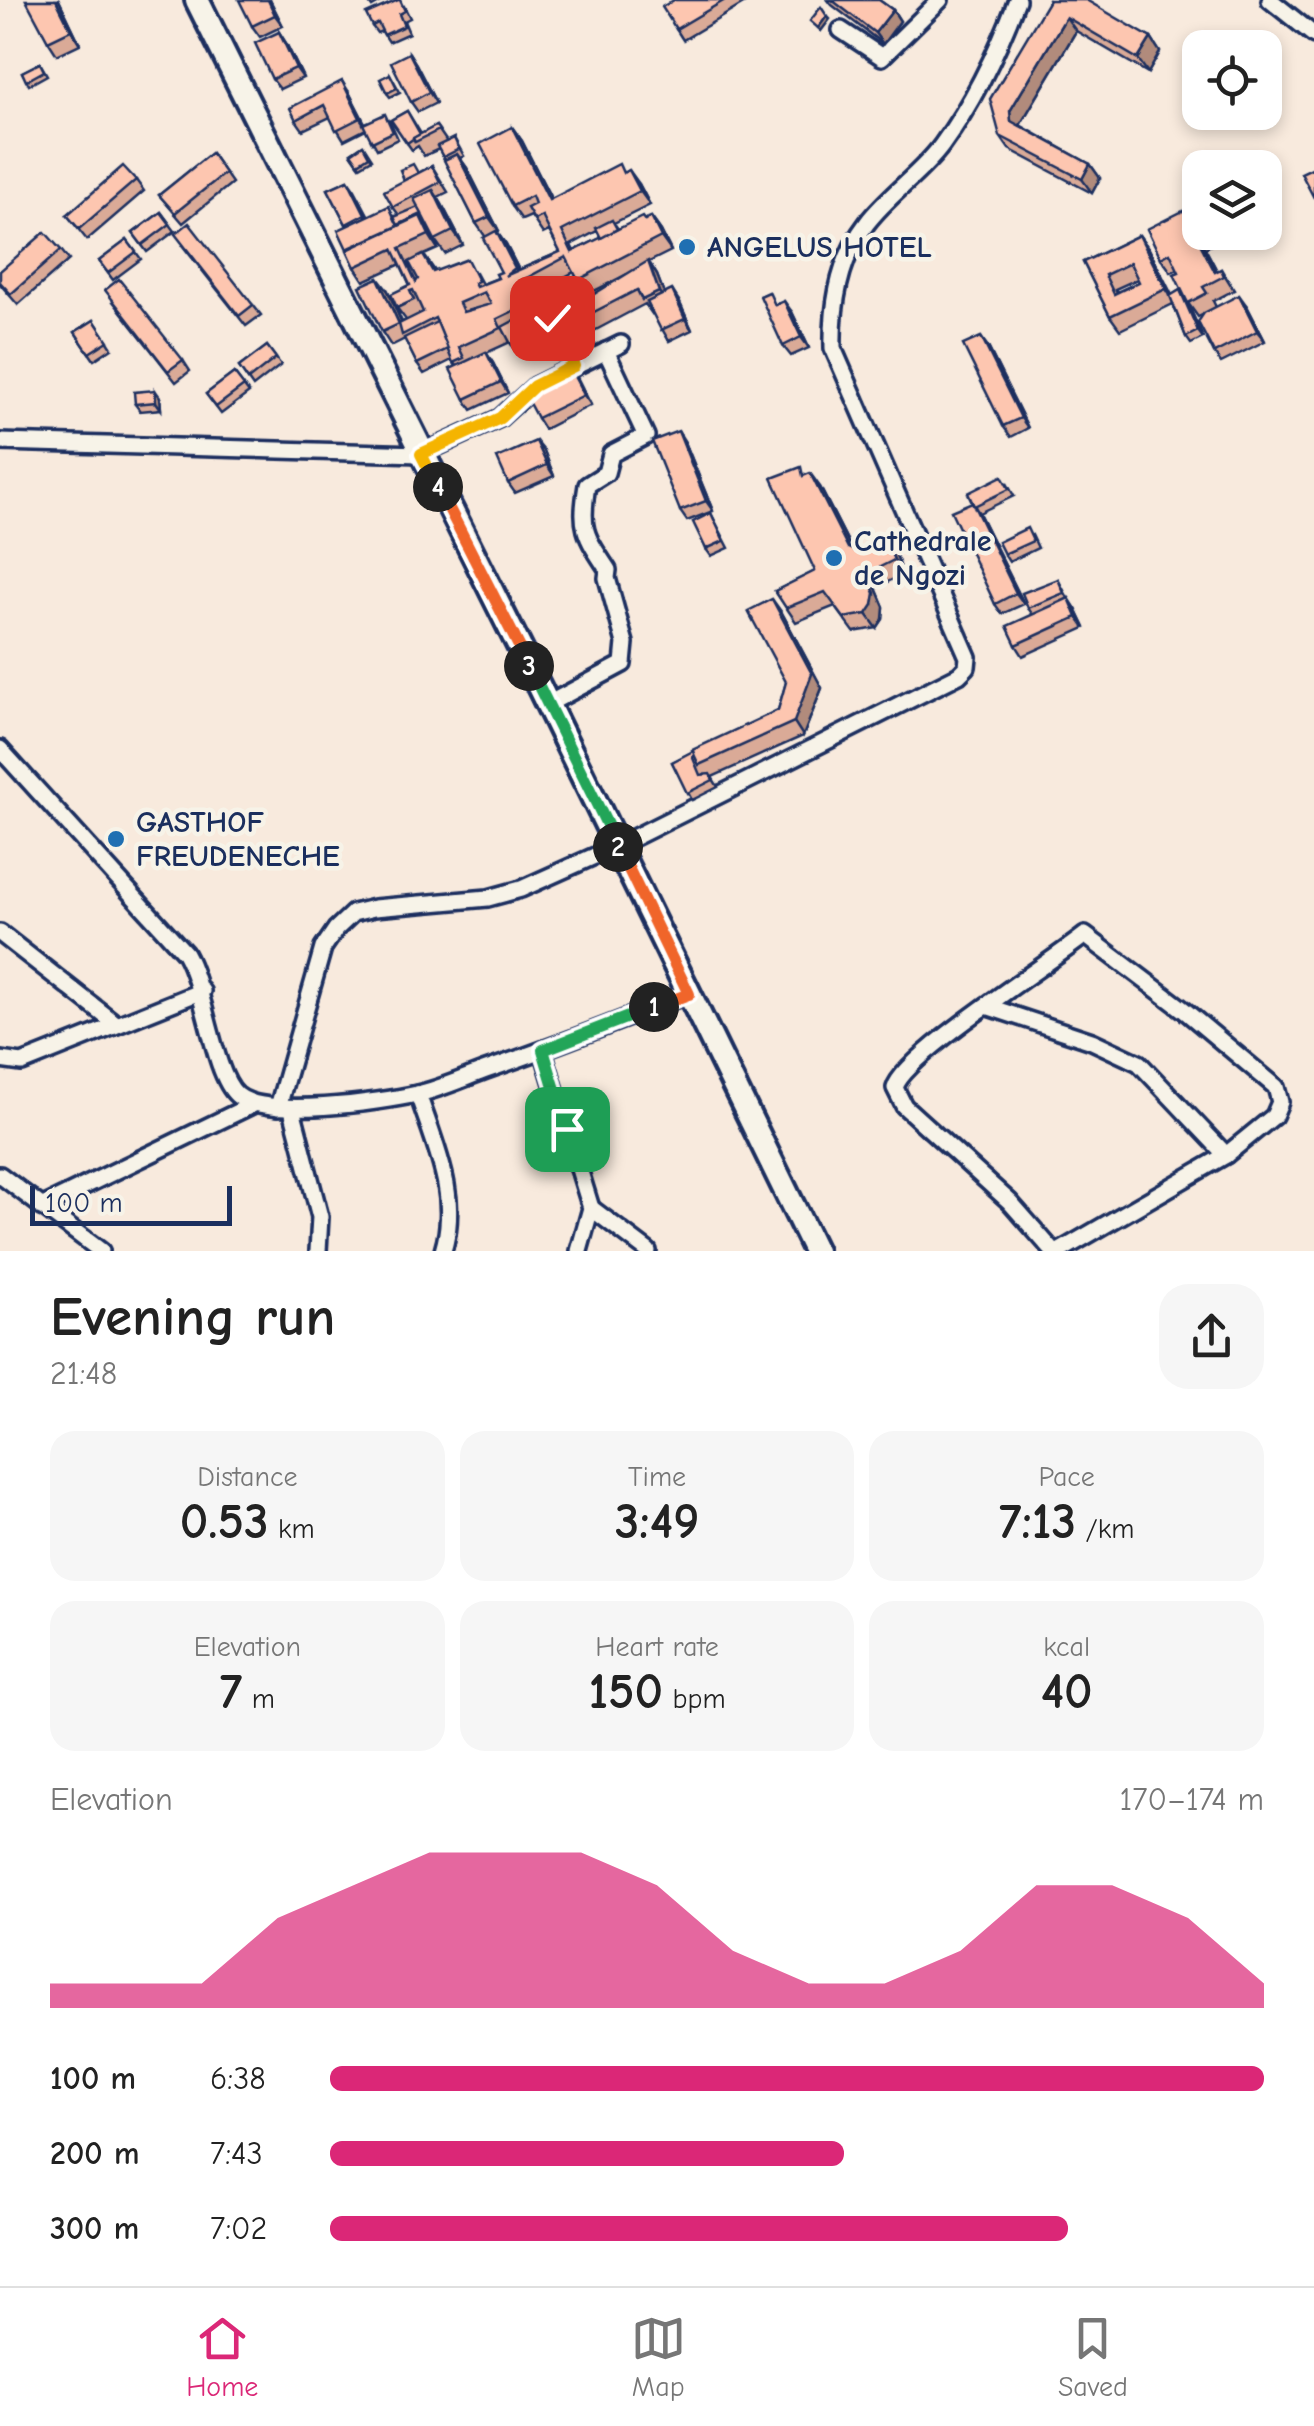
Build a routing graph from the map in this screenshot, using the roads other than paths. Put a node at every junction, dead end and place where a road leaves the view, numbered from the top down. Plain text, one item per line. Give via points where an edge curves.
1 (197, 0) edge
2 (940, 0) edge
3 (1017, 0) edge
4 (1270, 0) edge
5 (841, 30) dead end
6 (1314, 35) edge
7 (552, 318) dead end
8 (574, 366) junction
9 (0, 442) edge
10 (421, 454) junction
11 (548, 704) junction
12 (0, 749) edge
13 (617, 846) junction
14 (0, 933) edge
15 (202, 991) junction
16 (689, 994) junction
17 (986, 1006) junction
18 (116, 1024) junction
19 (543, 1050) junction
20 (0, 1060) edge
21 (418, 1094) junction
22 (254, 1104) junction
23 (285, 1108) junction
24 (1226, 1155) junction
25 (0, 1175) edge
26 (42, 1207) junction
27 (592, 1208) junction
28 (101, 1251) edge
29 (318, 1251) edge
30 (443, 1251) edge
31 (579, 1251) edge
32 (648, 1251) edge
33 (815, 1251) edge
34 (1057, 1251) edge

1 - 10 street
2 - 5 street via 882,57
3 - 13 street via 940,149 867,223 848,256 832,316 833,348 968,656 967,667
4 - 6 street
7 - 8 street
8 - 10 street via 534,386 500,418
8 - 11 street via 613,348 646,436 611,454 606,473 587,485 582,517 608,570 624,664
9 - 10 street
10 - 11 street
11 - 13 street
12 - 15 street via 185,953
13 - 16 street
13 - 23 street via 488,898 352,913 322,948
14 - 18 street
15 - 18 street
15 - 22 street via 225,1077
16 - 19 street
16 - 33 street
17 - 24 street via 1092,1040 1139,1064
17 - 24 street via 1092,937 1276,1087 1280,1102 1274,1116
17 - 34 street via 904,1072 895,1088 904,1106
18 - 20 street via 22,1063
19 - 21 street
19 - 27 street
21 - 23 street
21 - 30 street via 449,1190
22 - 23 street
22 - 26 street
23 - 29 street via 320,1217
24 - 34 street
25 - 26 street
26 - 28 street
27 - 31 street
27 - 32 street

